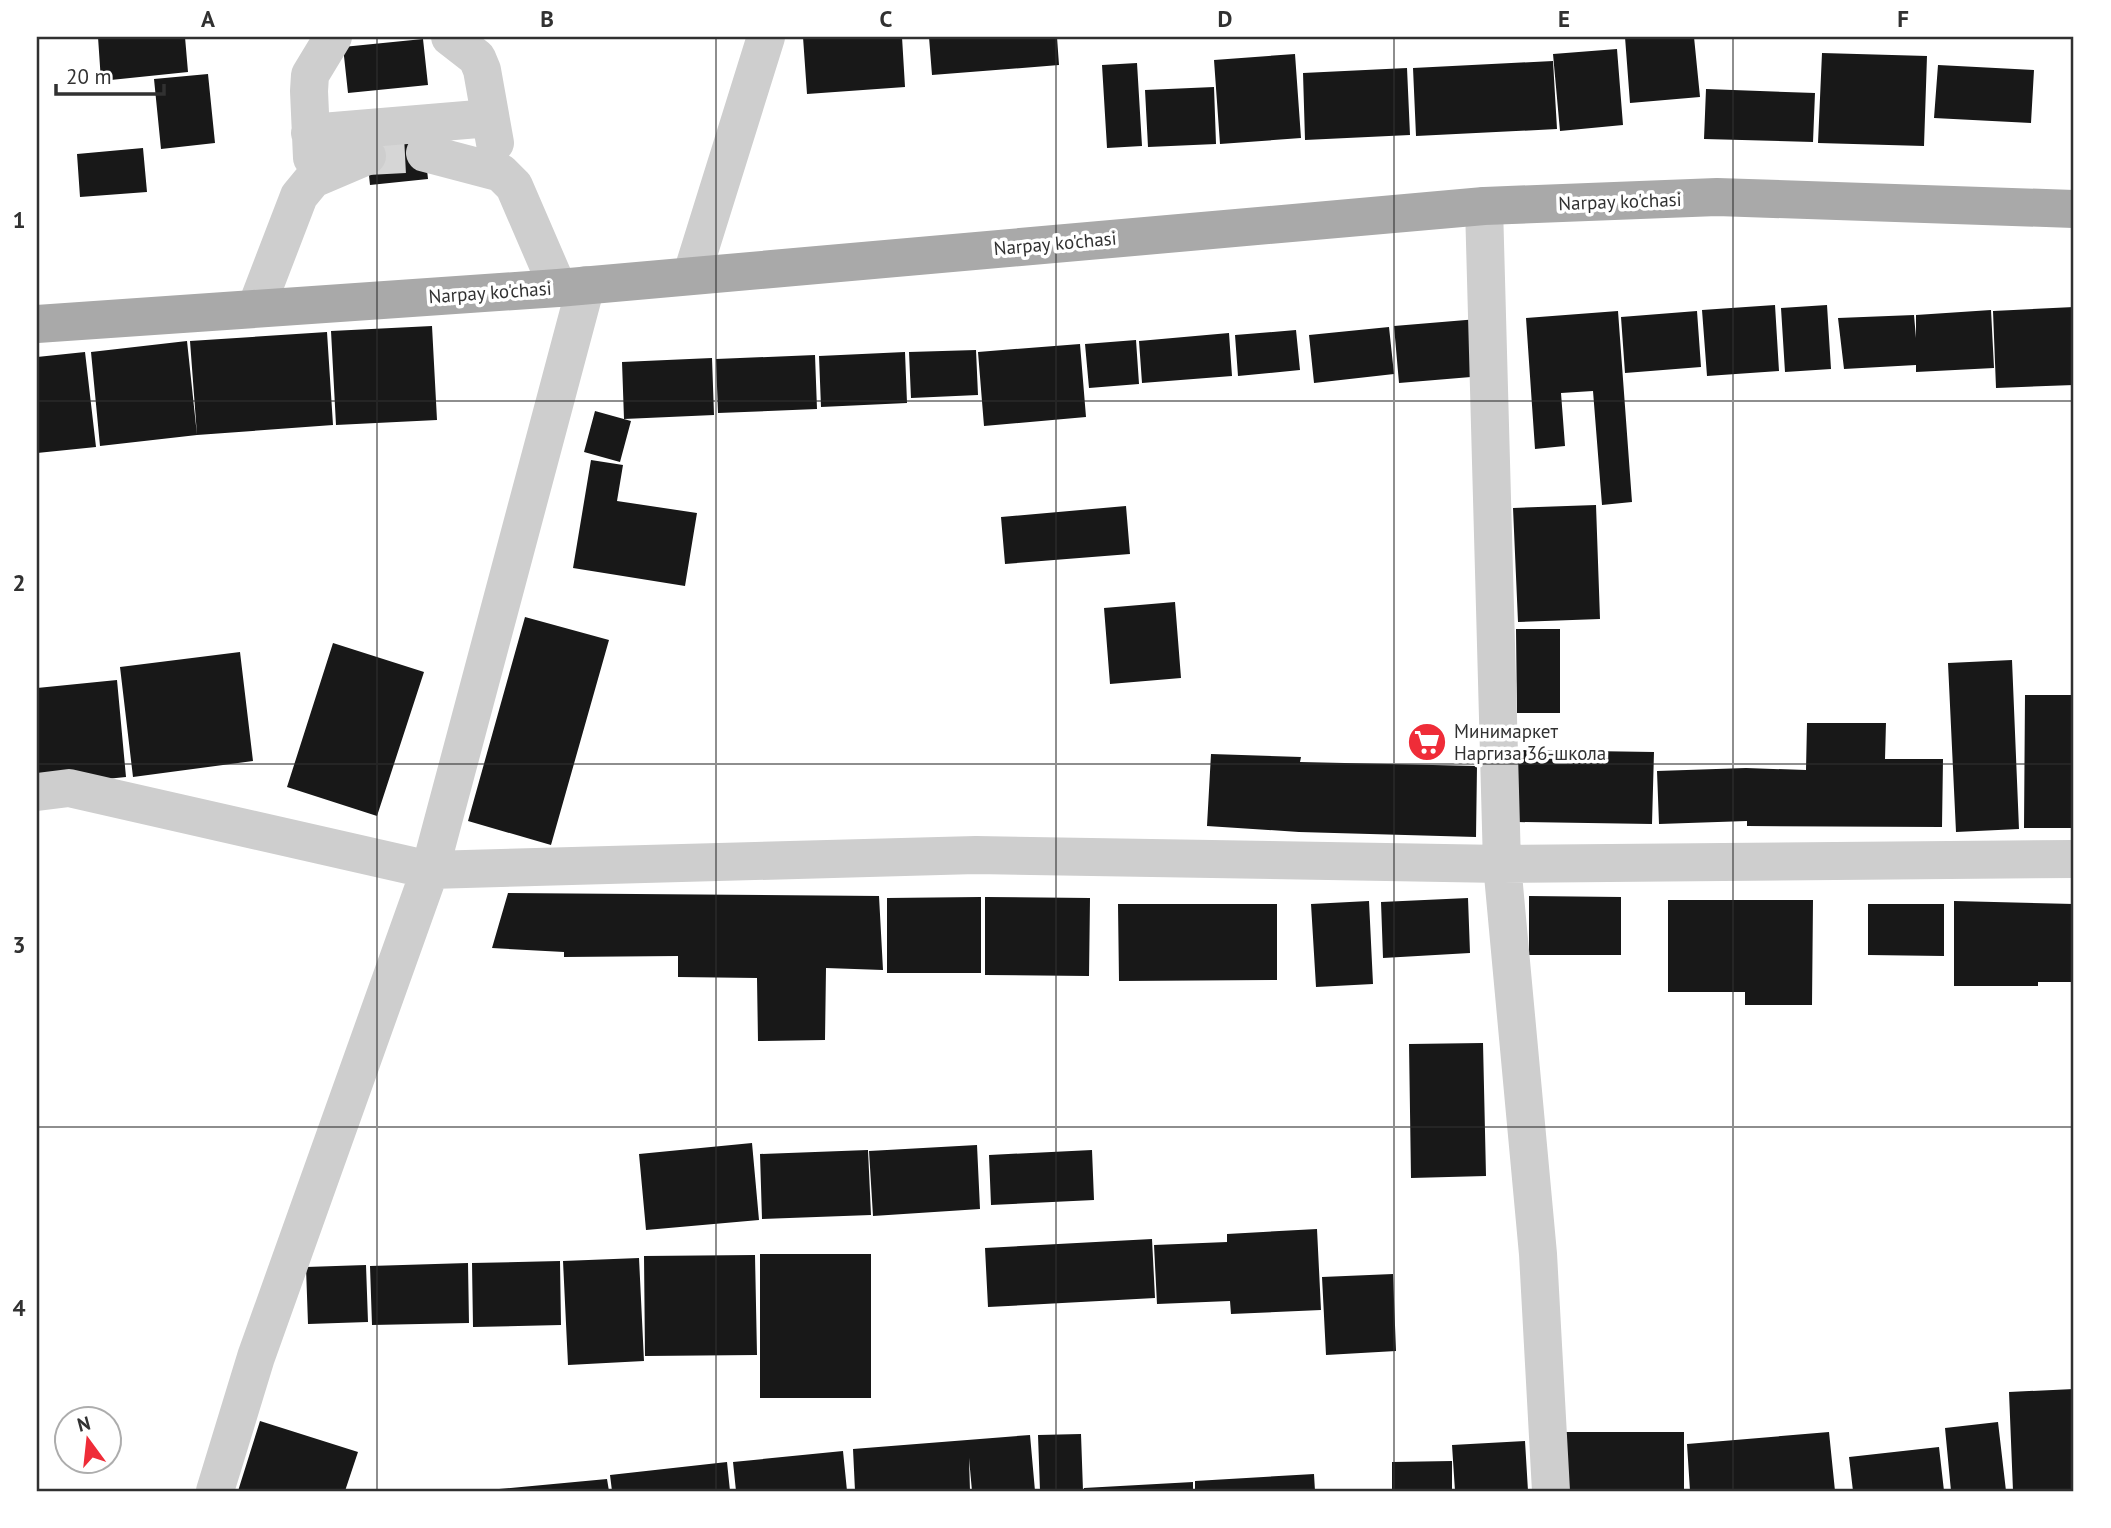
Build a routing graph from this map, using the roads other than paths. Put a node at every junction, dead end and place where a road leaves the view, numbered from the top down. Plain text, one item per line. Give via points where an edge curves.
1 (333, 37) edge
2 (450, 37) edge
3 (766, 37) edge
4 (490, 118) junction
5 (310, 133) junction
6 (425, 153) tunnel mouth
7 (367, 156) tunnel mouth
8 (501, 173) junction
9 (313, 179) junction
10 (1484, 206) junction
11 (2074, 209) edge
12 (692, 274) junction
13 (572, 286) junction
14 (256, 308) junction
15 (37, 324) edge
16 (37, 792) edge
17 (2074, 859) edge
18 (1502, 864) junction
19 (430, 870) junction
20 (215, 1491) edge
21 (1551, 1491) edge

1 - 5 street via 310,75
2 - 4 street via 477,58
3 - 12 street
4 - 5 street
4 - 8 street
5 - 9 street
6 - 8 street
7 - 9 street
8 - 13 street via 514,186
9 - 14 street via 299,196
10 - 11 main road, Narpay ko'chasi via 1717,197
10 - 12 main road, Narpay ko'chasi
10 - 18 street
12 - 13 main road, Narpay ko'chasi
13 - 14 main road, Narpay ko'chasi
13 - 19 street
14 - 15 main road, Narpay ko'chasi
16 - 19 street via 69,788
17 - 18 street
18 - 19 street via 976,855
18 - 21 street via 1538,1254
19 - 20 street via 256,1357

